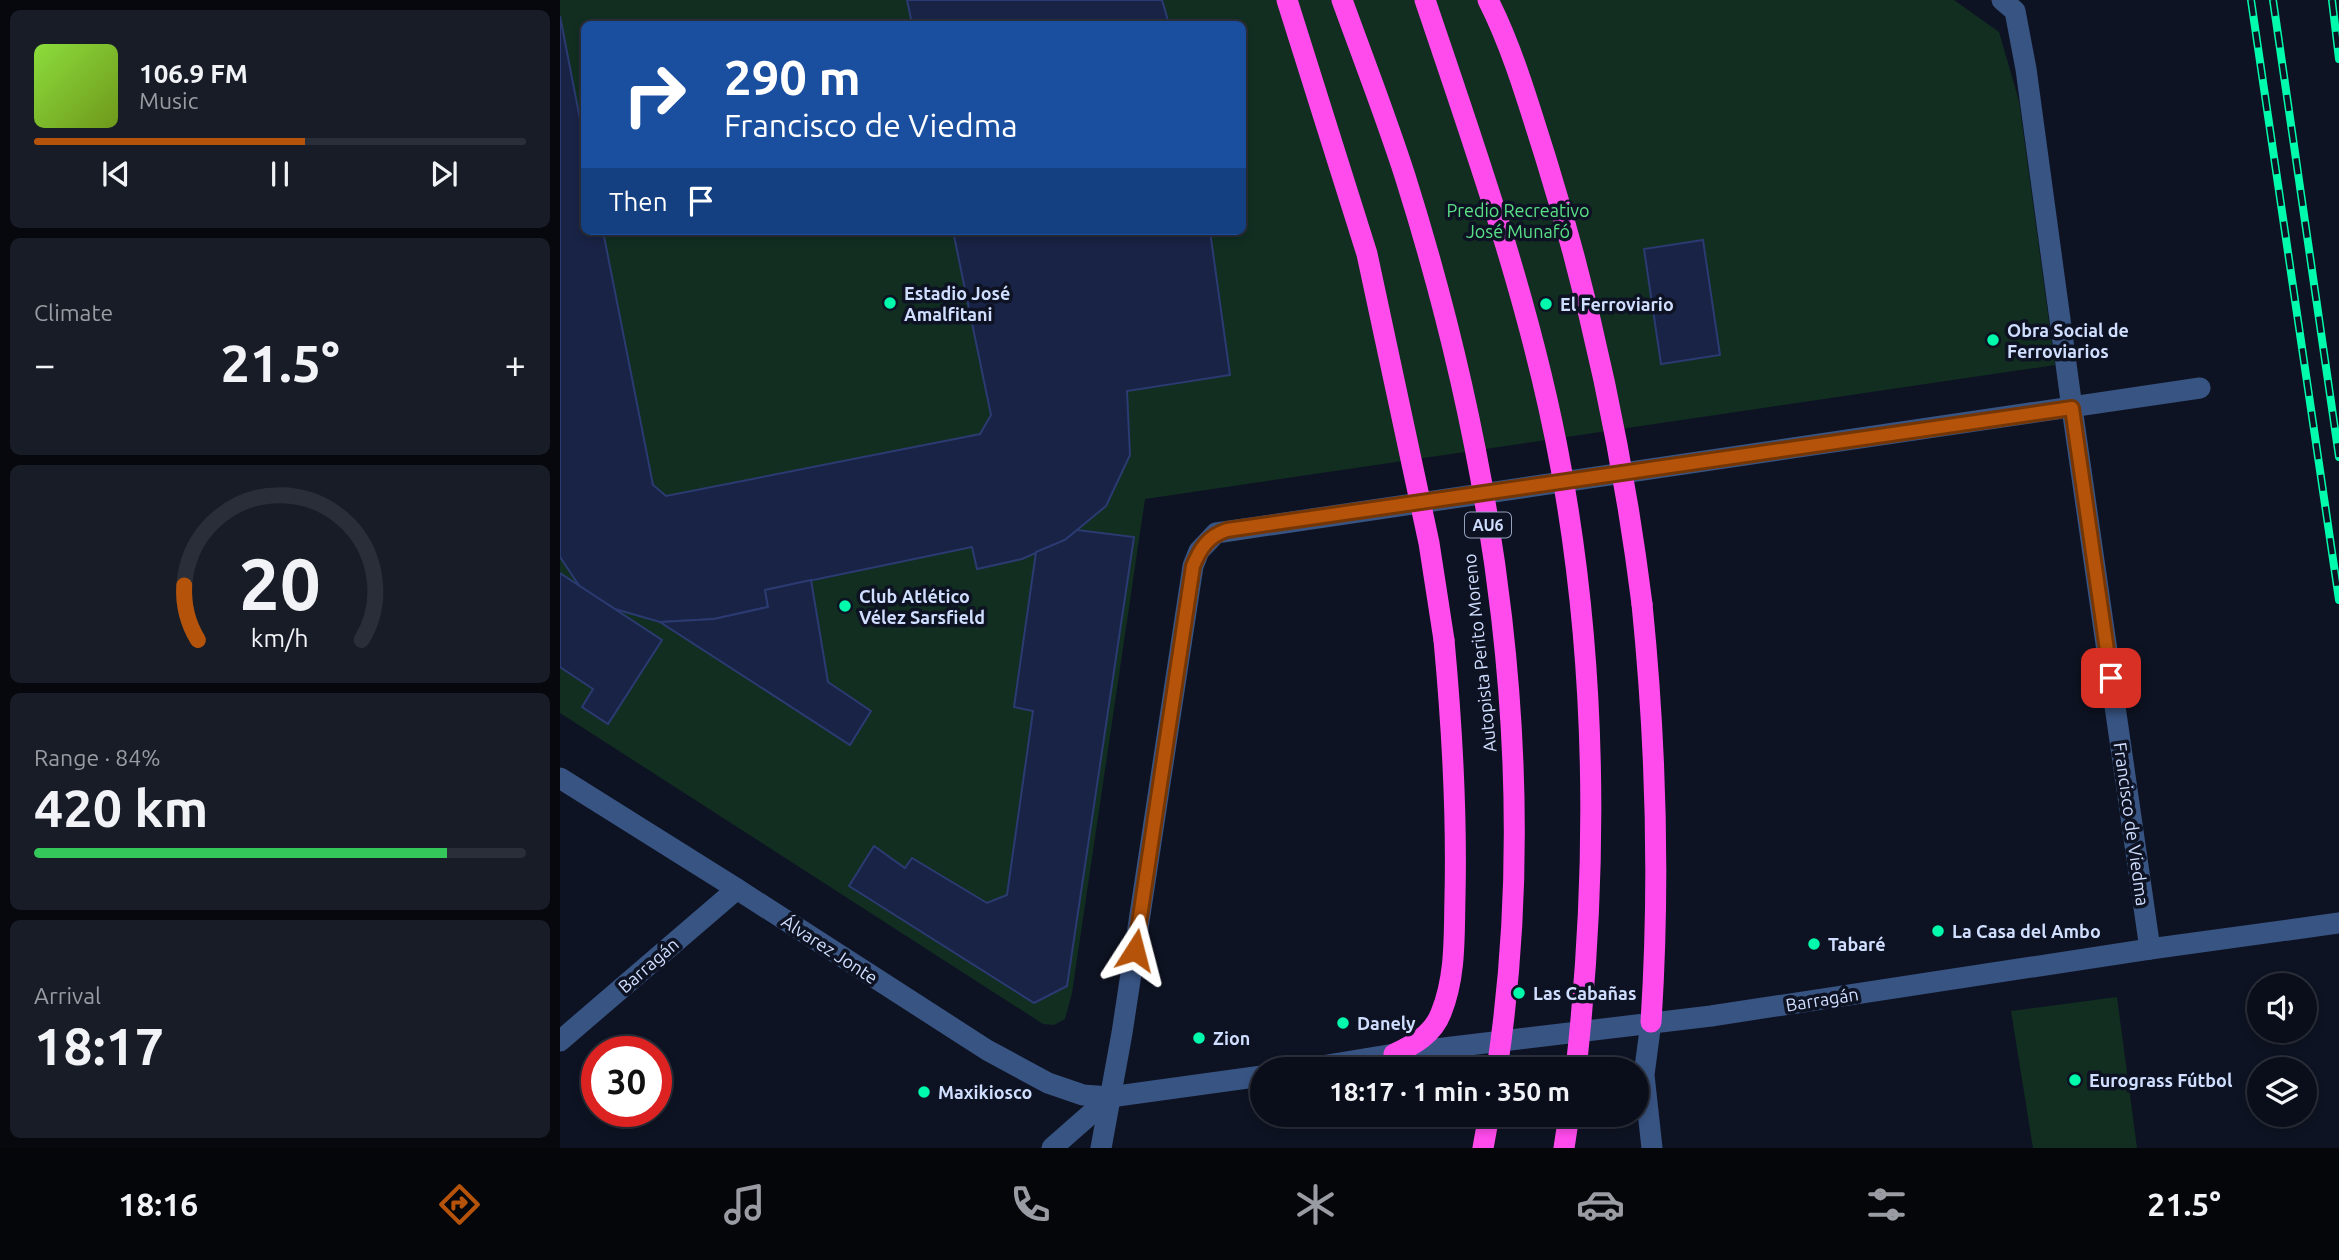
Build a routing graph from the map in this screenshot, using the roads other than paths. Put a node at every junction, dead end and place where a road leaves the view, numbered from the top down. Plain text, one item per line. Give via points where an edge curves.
1 (1287, 0) edge
2 (1342, 0) edge
3 (1425, 0) edge
4 (1488, 0) edge
5 (2013, 4) edge
6 (2200, 388) dead end
7 (2072, 408) junction
8 (560, 778) edge
9 (737, 889) junction
10 (2339, 923) edge
11 (2150, 948) junction
12 (1651, 1022) junction
13 (560, 1041) edge
14 (1394, 1054) junction
15 (1376, 1057) edge
16 (1498, 1057) edge
17 (1577, 1057) edge
18 (1250, 1078) edge
19 (1110, 1097) junction
20 (1487, 1127) edge
21 (1567, 1127) edge
22 (1052, 1148) edge
23 (1101, 1148) edge
24 (1483, 1148) edge
25 (1564, 1148) edge
26 (1652, 1148) edge

1 - 14 highway, bridge via 1367,254 1429,543 1444,640 1457,819 1454,966 1441,1015 1415,1045
2 - 16 highway, Autopista Perito Moreno / AU6, bridge via 1429,256 1477,454 1494,565 1506,664 1513,825 1508,963
3 - 17 highway, bridge via 1516,280 1561,468 1575,561 1591,812 1588,950
4 - 12 highway, bridge via 1561,206 1615,428 1642,604 1654,766
5 - 7 street, Francisco de Viedma
6 - 7 street
7 - 11 street, Francisco de Viedma
7 - 19 street via 1216,533 1199,551 1193,566
8 - 9 street, Álvarez Jonte
9 - 13 street, Barragán
9 - 19 street, Álvarez Jonte via 1019,1069 1083,1095
10 - 11 street, Barragán
11 - 12 street, Barragán
12 - 14 street, Barragán
12 - 26 street via 1644,1075
14 - 15 street, Barragán
18 - 19 street
19 - 22 street
19 - 23 street
20 - 24 highway
21 - 25 highway

